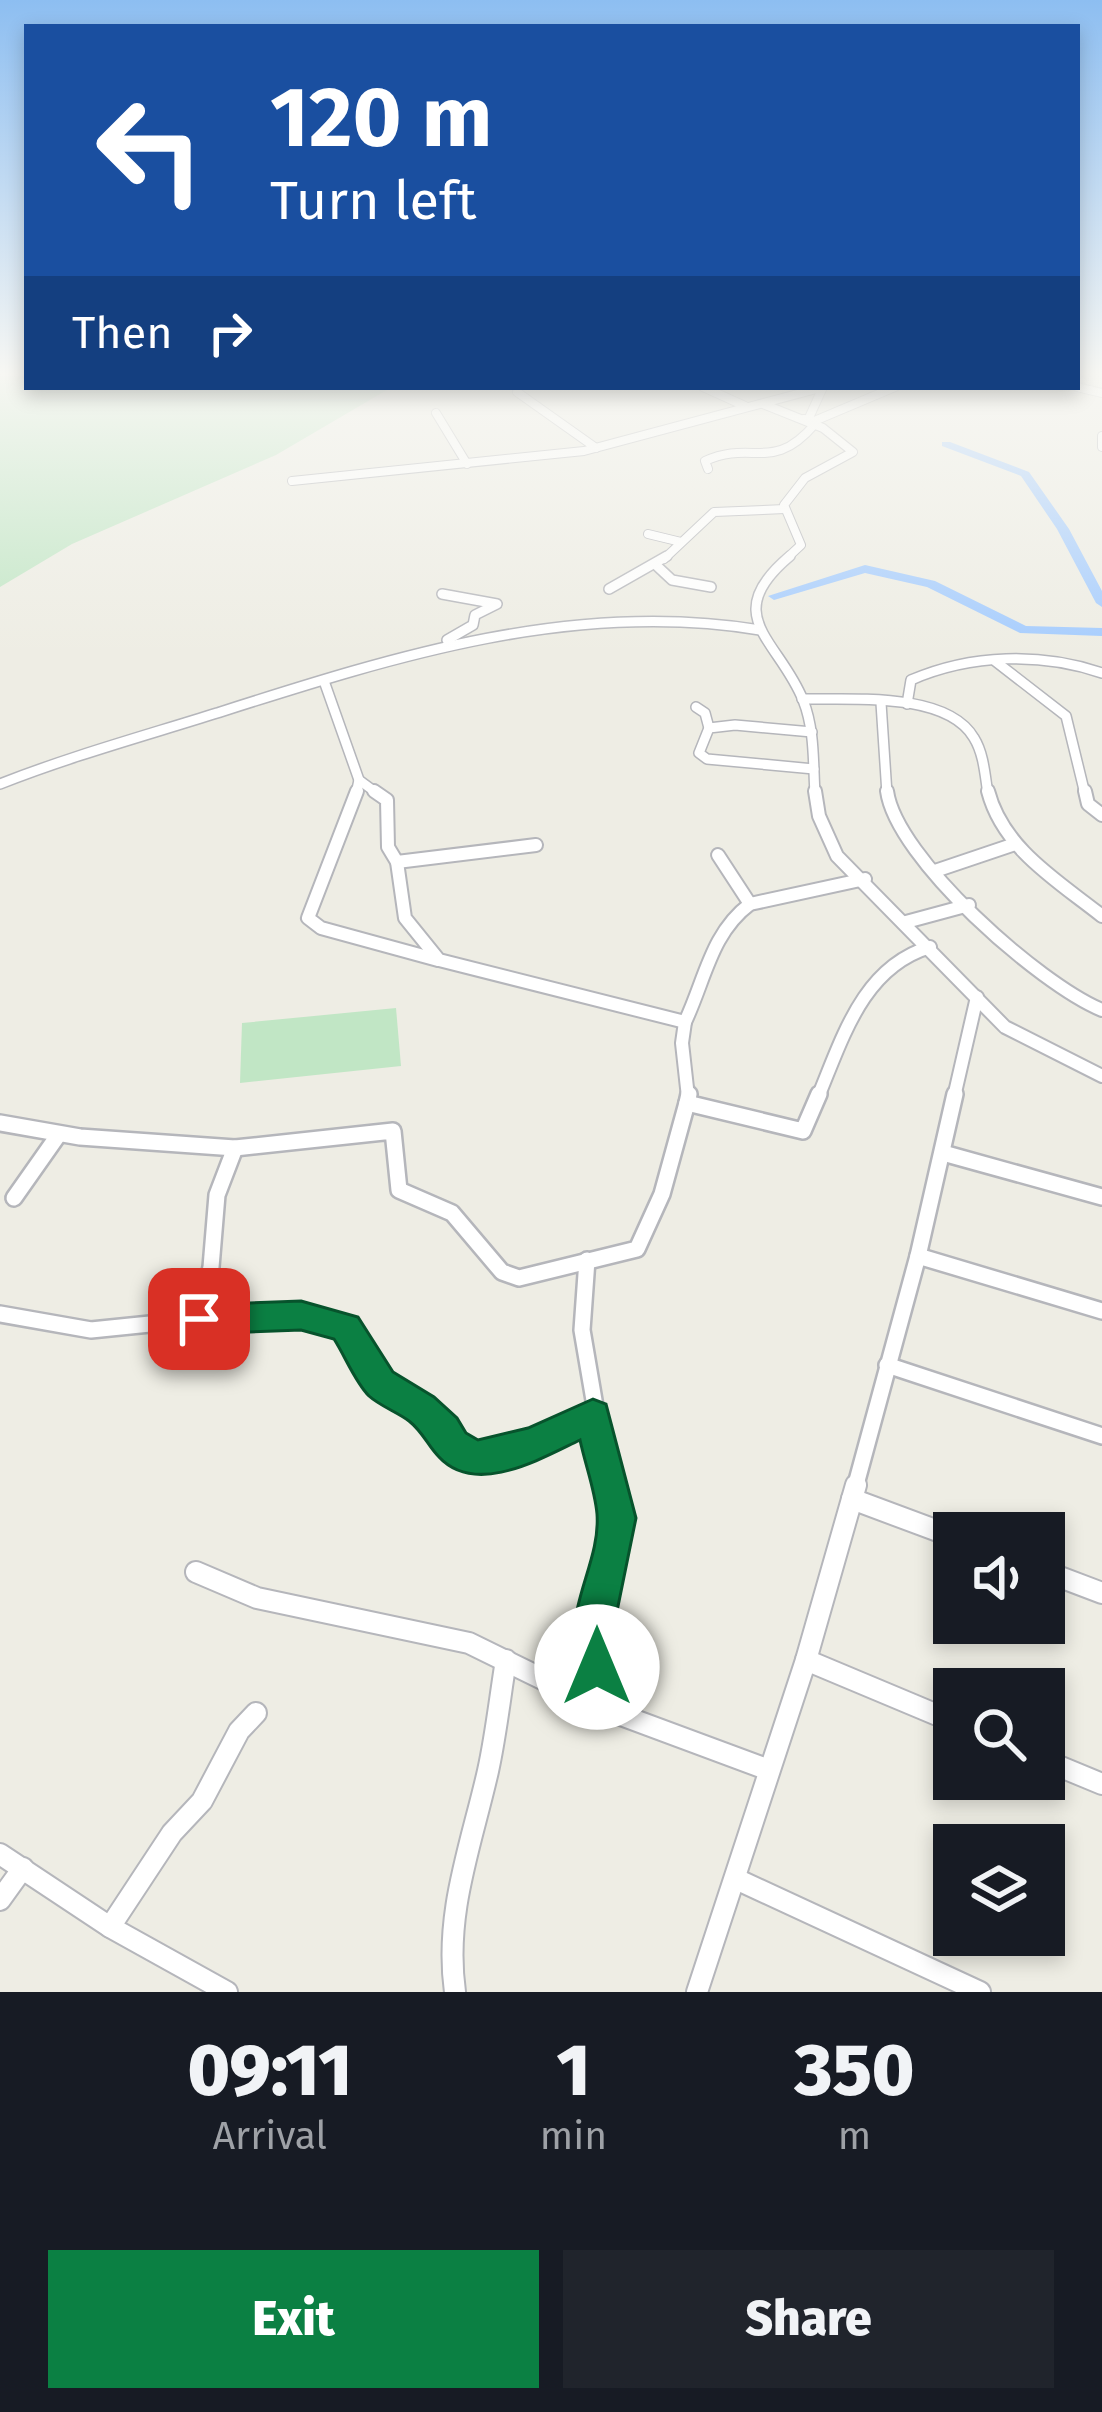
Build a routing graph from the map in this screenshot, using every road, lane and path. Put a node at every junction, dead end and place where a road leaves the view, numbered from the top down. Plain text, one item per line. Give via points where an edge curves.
1 (416, 469) edge
2 (822, 469) edge
3 (292, 481) dead end
4 (784, 509) junction
5 (648, 534) dead end
6 (682, 542) junction
7 (657, 566) junction
8 (711, 587) dead end
9 (608, 589) dead end
10 (442, 594) dead end
11 (760, 630) junction
12 (425, 651) junction
13 (995, 661) junction
14 (1102, 673) edge
15 (325, 681) junction
16 (802, 699) junction
17 (881, 703) junction
18 (907, 704) junction
19 (696, 707) dead end
20 (709, 728) junction
21 (812, 732) junction
22 (814, 769) junction
23 (358, 780) junction
24 (0, 784) edge
25 (1102, 815) edge
26 (1015, 844) junction
27 (536, 845) dead end
28 (718, 855) dead end
29 (397, 862) junction
30 (935, 871) junction
31 (865, 879) junction
32 (751, 904) junction
33 (969, 905) junction
34 (1102, 916) edge
35 (907, 922) junction
36 (930, 947) junction
37 (439, 960) junction
38 (976, 998) junction
39 (1102, 1010) edge
40 (685, 1022) junction
41 (1102, 1076) edge
42 (687, 1103) junction
43 (0, 1123) edge
44 (59, 1134) junction
45 (235, 1148) junction
46 (943, 1153) junction
47 (1102, 1197) edge
48 (14, 1198) dead end
49 (918, 1256) junction
50 (587, 1260) junction
51 (1102, 1311) edge
52 (0, 1314) edge
53 (199, 1319) junction
54 (886, 1365) junction
55 (593, 1415) junction
56 (1102, 1436) edge
57 (852, 1499) junction
58 (933, 1530) edge
59 (196, 1572) dead end
60 (1065, 1579) edge
61 (1102, 1593) edge
62 (506, 1660) junction
63 (806, 1660) junction
64 (602, 1708) junction
65 (256, 1713) dead end
66 (933, 1713) edge
67 (1065, 1769) edge
68 (770, 1770) junction
69 (1102, 1784) edge
70 (0, 1854) edge
71 (22, 1868) junction
72 (736, 1879) junction
73 (0, 1900) edge
74 (110, 1927) junction
75 (227, 1992) edge
76 (455, 1992) edge
77 (697, 1992) edge
78 (980, 1992) edge

1 - 3 street
2 - 4 street
4 - 6 street via 720,510
4 - 11 street via 801,545 760,583
5 - 6 street
6 - 7 street
7 - 8 street via 672,580
7 - 9 street
10 - 12 street via 497,604
11 - 12 street via 665,616
11 - 16 street
12 - 15 street
13 - 14 street via 1050,655
13 - 18 street via 911,680
13 - 25 street via 1066,716 1088,804
15 - 23 street
15 - 24 street
16 - 17 street
16 - 21 street
17 - 18 street
17 - 30 street via 888,809
18 - 26 street via 944,710 968,726 994,812
19 - 20 street
20 - 21 street
20 - 22 street via 701,757
21 - 22 street
22 - 31 street via 822,833
23 - 29 street via 387,800 388,847
23 - 37 street via 356,806 320,872 308,918
26 - 30 street
26 - 34 street
27 - 29 street
28 - 32 street
29 - 37 street via 405,918
30 - 33 street
31 - 32 street
31 - 35 street
32 - 40 street via 721,929
33 - 35 street
33 - 39 street via 1049,982
35 - 36 street
36 - 38 street
36 - 42 street via 888,966 857,1013 803,1131
37 - 40 street
38 - 41 street via 1005,1027
38 - 46 street
40 - 42 street via 679,1049 692,1076
42 - 50 street via 642,1242
43 - 44 street
44 - 45 street
44 - 48 street
45 - 50 street via 393,1131 399,1190 463,1221 502,1272 519,1278
45 - 53 street via 217,1195
46 - 47 street
46 - 49 street
49 - 51 street
49 - 54 street
50 - 55 street via 582,1330
52 - 53 street via 91,1330
53 - 55 street via 301,1316 346,1327 380,1383 474,1457 535,1443
54 - 56 street
54 - 57 street
55 - 64 street via 617,1518 594,1621
57 - 58 street
57 - 63 street
59 - 62 street via 249,1596 470,1643
60 - 61 street
62 - 64 street
62 - 76 street via 457,1898
63 - 66 street
63 - 68 street
64 - 68 street
65 - 74 street
67 - 69 street
68 - 72 street
70 - 71 street
71 - 73 street
71 - 74 street
72 - 77 street
72 - 78 street
74 - 75 street

